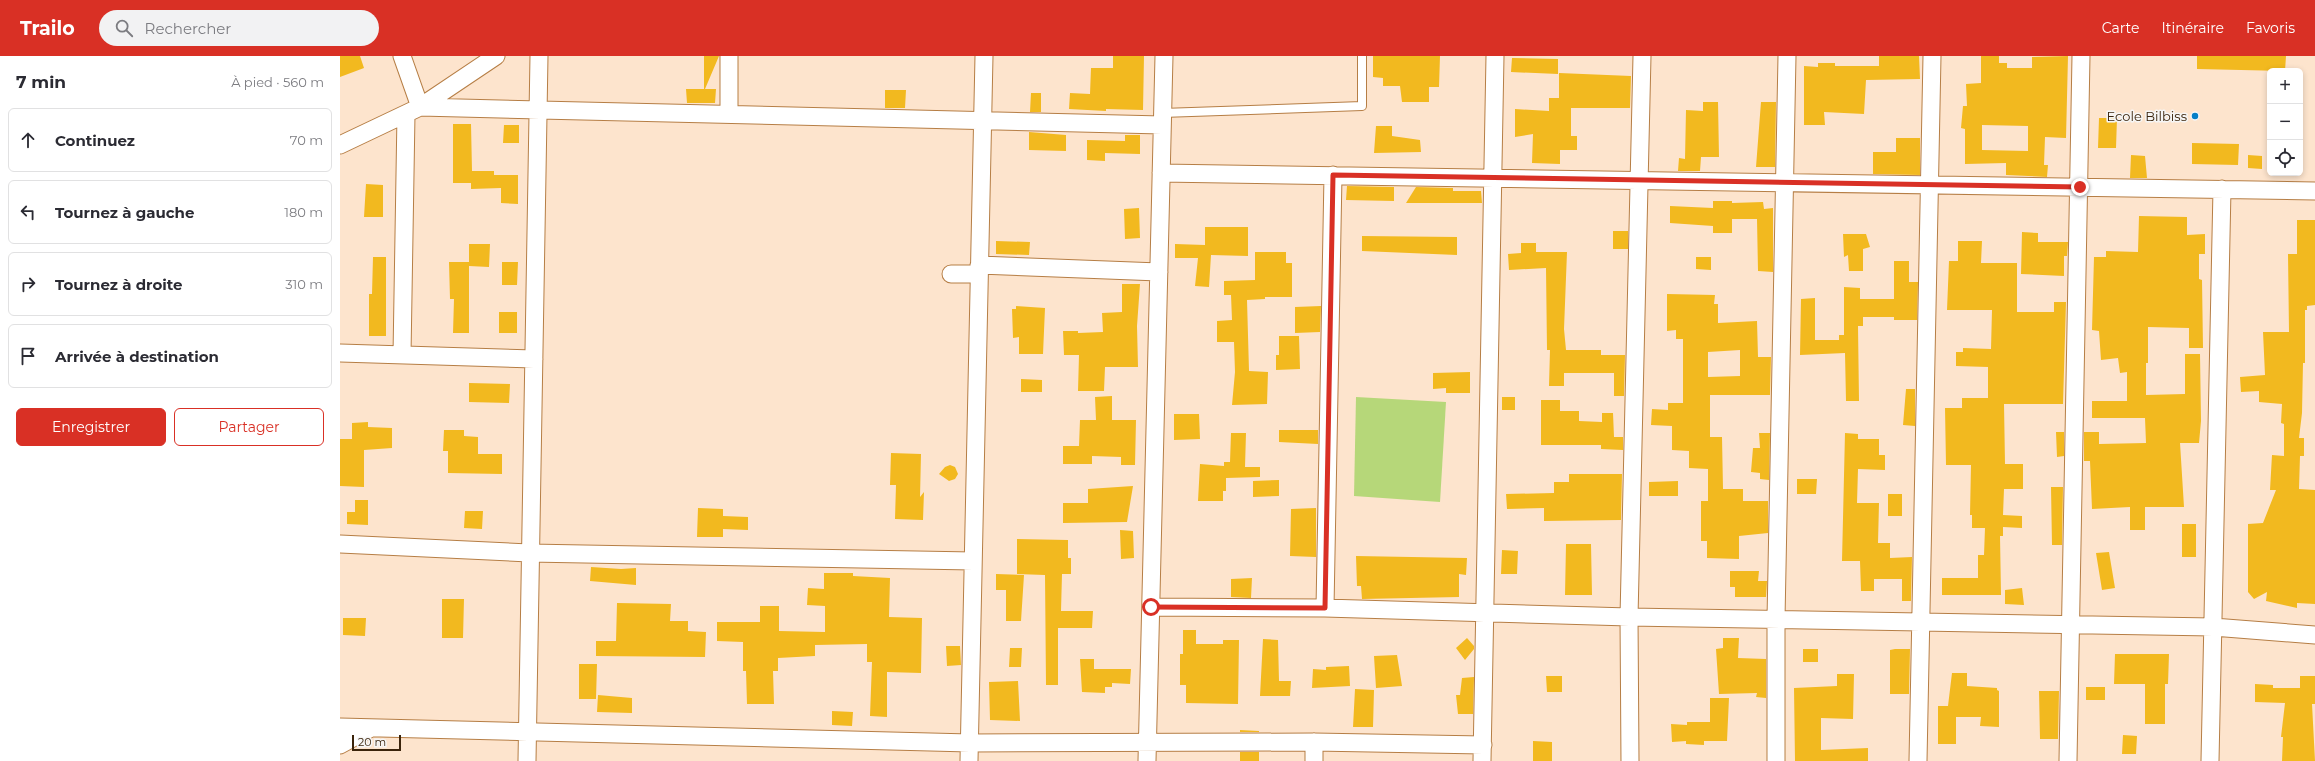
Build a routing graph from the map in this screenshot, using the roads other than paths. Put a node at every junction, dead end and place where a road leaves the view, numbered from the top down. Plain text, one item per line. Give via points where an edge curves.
1 (402, 56) edge
2 (496, 56) edge
3 (539, 56) edge
4 (729, 56) edge
5 (984, 56) edge
6 (1164, 56) edge
7 (1362, 56) edge
8 (1495, 56) edge
9 (1642, 56) edge
10 (1787, 56) edge
11 (1932, 56) edge
12 (2081, 56) edge
13 (413, 110) junction
14 (538, 111) junction
15 (729, 114) junction
16 (1162, 119) junction
17 (983, 122) junction
18 (340, 146) edge
19 (1161, 173) junction
20 (1333, 175) junction
21 (1493, 178) junction
22 (1638, 180) junction
23 (1784, 182) junction
24 (1929, 185) junction
25 (2080, 187) junction
26 (2222, 189) junction
27 (2315, 191) edge
28 (979, 270) junction
29 (1159, 272) junction
30 (951, 274) dead end
31 (340, 353) edge
32 (402, 354) junction
33 (534, 359) junction
34 (340, 544) edge
35 (529, 553) junction
36 (973, 561) junction
37 (1151, 607) junction
38 (1325, 608) junction
39 (1485, 614) junction
40 (1629, 617) junction
41 (1776, 619) junction
42 (1920, 623) junction
43 (2070, 625) junction
44 (2213, 627) junction
45 (2315, 635) edge
46 (340, 727) edge
47 (372, 728) junction
48 (528, 732) junction
49 (1148, 742) junction
50 (1314, 742) junction
51 (970, 743) junction
52 (340, 745) edge
53 (1482, 753) edge
54 (527, 761) edge
55 (969, 761) edge
56 (1147, 761) edge
57 (1314, 761) edge
58 (1630, 761) edge
59 (1776, 761) edge
60 (1918, 761) edge
61 (2068, 761) edge
62 (2210, 761) edge

1 - 13 street
2 - 13 street
3 - 14 street
4 - 15 street
5 - 17 street
6 - 16 street
7 - 16 lane via 1362,106
8 - 21 street
9 - 22 street
10 - 23 street
11 - 24 street
12 - 25 street
13 - 14 street
13 - 18 street
13 - 32 street
14 - 15 street
14 - 33 street
15 - 17 street
16 - 17 street
16 - 19 street
17 - 28 street
19 - 20 street
19 - 29 street
20 - 21 street
20 - 38 street
21 - 22 street
21 - 39 street
22 - 23 street
22 - 40 street
23 - 24 street
23 - 41 street
24 - 25 street
24 - 42 street
25 - 26 street
25 - 43 street
26 - 27 street
26 - 44 street
28 - 29 street
28 - 30 street
28 - 36 street
29 - 37 street
31 - 32 street
32 - 33 street
33 - 35 street
34 - 35 street
35 - 36 street
35 - 48 street
36 - 51 street
37 - 38 street
37 - 49 street
38 - 39 street
39 - 40 street
39 - 53 street
40 - 41 street
40 - 58 street
41 - 42 street
41 - 59 street
42 - 43 street
42 - 60 street
43 - 44 street
43 - 61 street
44 - 45 street
44 - 62 street
46 - 47 street
47 - 48 street
47 - 52 street
48 - 51 street
48 - 54 street
49 - 50 street
49 - 51 street
49 - 56 street
50 - 53 street
50 - 57 street
51 - 55 street

